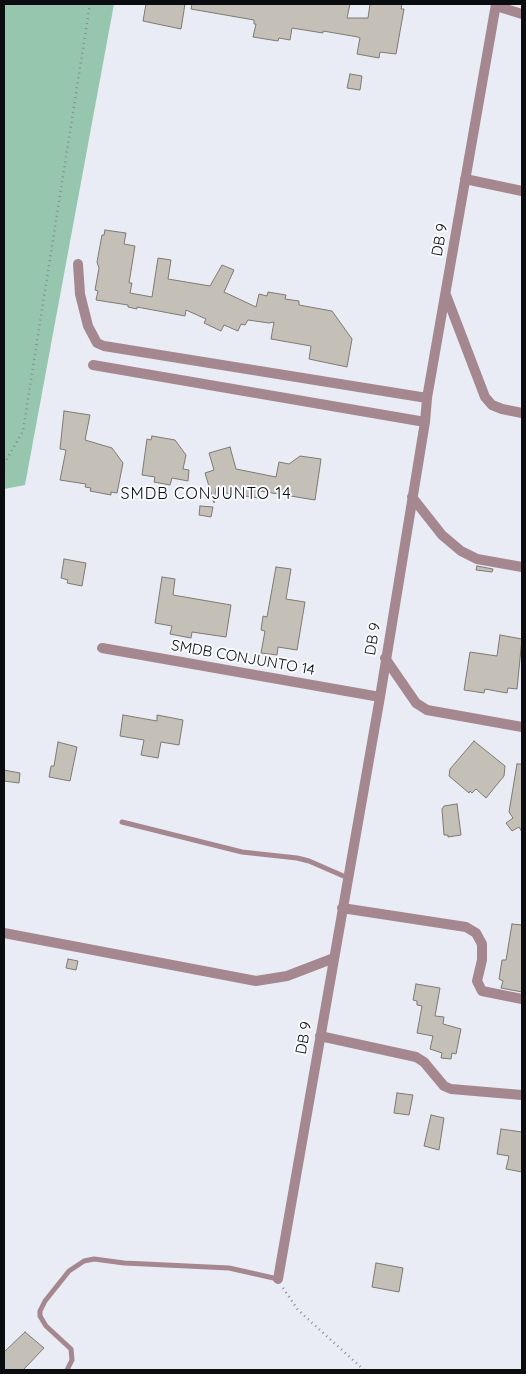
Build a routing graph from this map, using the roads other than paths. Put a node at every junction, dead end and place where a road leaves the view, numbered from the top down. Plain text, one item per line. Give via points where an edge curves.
1 (496, 5) edge
2 (522, 14) edge
3 (465, 179) junction
4 (522, 191) edge
5 (78, 264) dead end
6 (446, 295) junction
7 (93, 365) dead end
8 (427, 398) junction
9 (522, 413) edge
10 (425, 422) junction
11 (412, 497) junction
12 (522, 567) edge
13 (102, 648) dead end
14 (385, 658) junction
15 (380, 697) junction
16 (522, 727) edge
17 (122, 822) dead end
18 (348, 878) junction
19 (342, 908) junction
20 (4, 933) edge
21 (334, 958) junction
22 (522, 999) edge
23 (320, 1036) junction
24 (522, 1095) edge
25 (278, 1279) joint
26 (67, 1370) edge

1 - 2 street
1 - 3 street, DB 9
3 - 4 street
3 - 6 street, DB 9
5 - 8 street via 80,294 88,326 97,343 104,346
6 - 8 street, DB 9
6 - 9 street via 485,397 492,405
7 - 10 street
8 - 10 street, DB 9
10 - 11 street, DB 9
11 - 12 street via 442,535 461,551 477,558
11 - 14 street, DB 9
13 - 15 street, SMDB CONJUNTO 14
14 - 15 street, DB 9
14 - 16 street via 416,703 427,710
15 - 18 street, DB 9
17 - 18 lane via 235,851 303,859
18 - 19 street, DB 9
19 - 21 street, DB 9
19 - 22 street via 466,927 476,933 482,944 477,981 482,991
20 - 21 street via 256,981 287,976
21 - 23 street, DB 9
23 - 24 street via 416,1057 444,1086 451,1089
23 - 25 street, DB 9
25 - 26 lane via 229,1268 84,1261 69,1271 40,1311 46,1326 71,1350 72,1360

